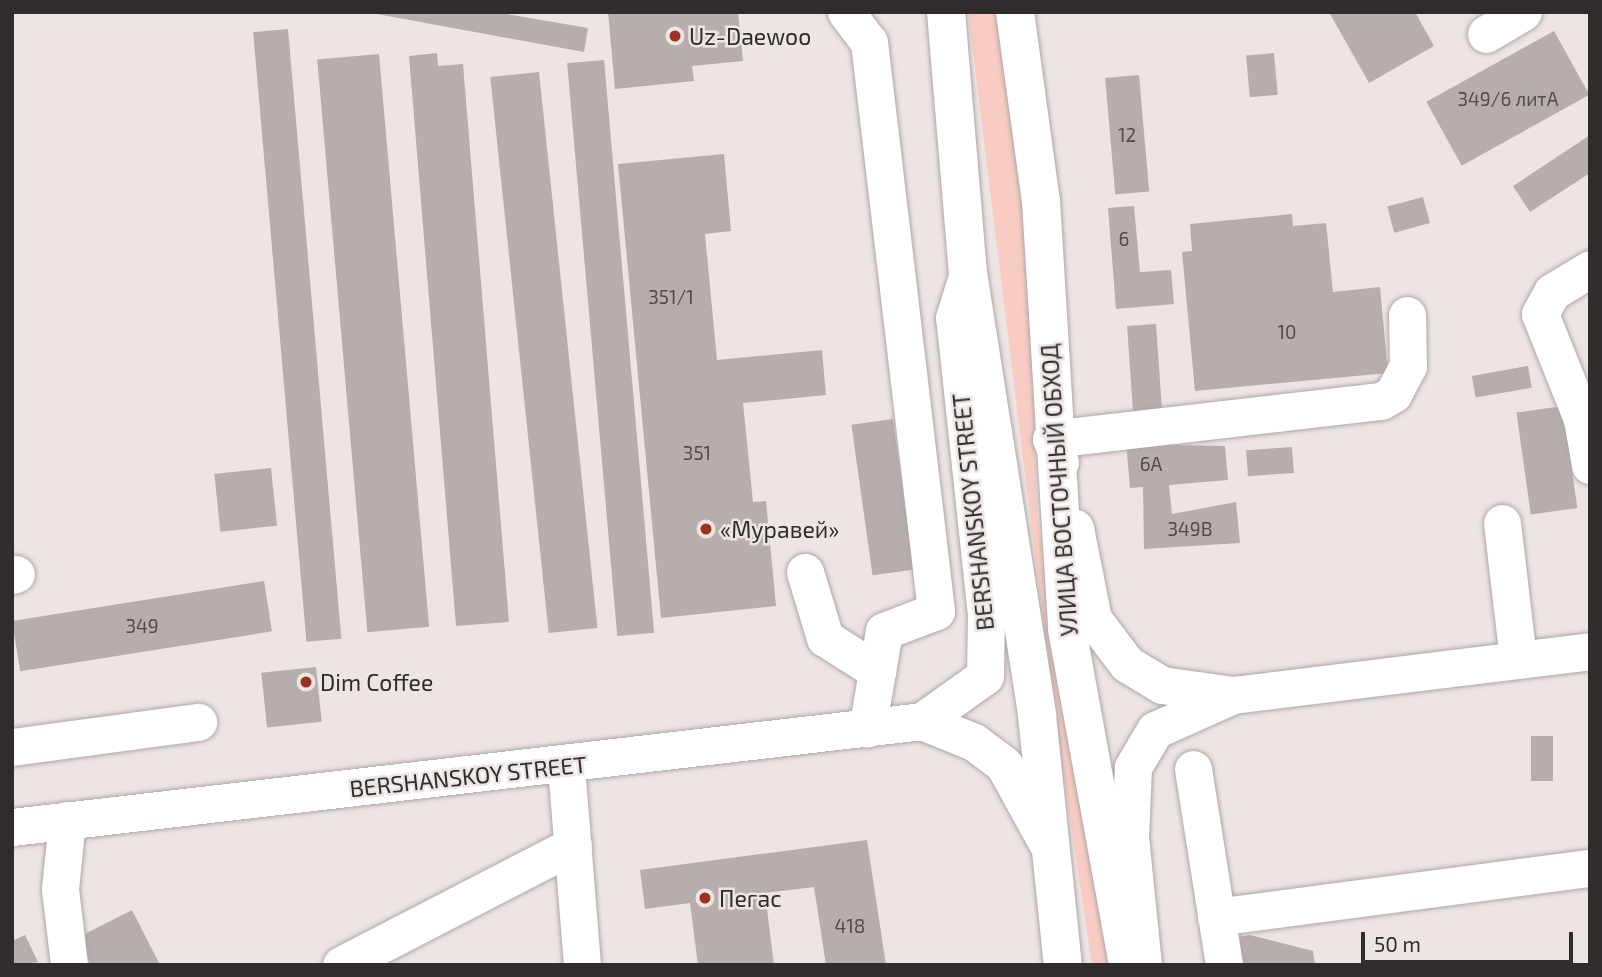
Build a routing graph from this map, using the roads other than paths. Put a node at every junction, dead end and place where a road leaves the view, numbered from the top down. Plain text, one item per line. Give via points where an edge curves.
1 (846, 12) edge
2 (946, 12) edge
3 (1015, 12) edge
4 (1523, 12) edge
5 (1486, 34) dead end
6 (1590, 269) edge
7 (968, 273) junction
8 (1407, 315) dead end
9 (1051, 439) junction
10 (1590, 465) edge
11 (1502, 523) dead end
12 (806, 572) dead end
13 (1590, 651) edge
14 (1518, 659) junction
15 (877, 671) junction
16 (1233, 695) junction
17 (922, 721) junction
18 (198, 722) dead end
19 (867, 729) junction
20 (12, 747) edge
21 (566, 766) junction
22 (1193, 769) dead end
23 (67, 820) junction
24 (12, 827) edge
25 (573, 845) junction
26 (1049, 847) junction
27 (1590, 867) edge
28 (1216, 917) junction
29 (69, 965) edge
30 (341, 965) edge
31 (582, 965) edge
32 (1063, 965) edge
33 (1128, 965) edge
34 (1143, 965) edge
35 (1224, 965) edge

1 - 15 street via 869,41 935,585 936,611 884,631
2 - 7 highway, УЛИЦА ВОСТОЧНЫЙ ОБХОД
3 - 9 highway, УЛИЦА ВОСТОЧНЫЙ ОБХОД via 1041,201
4 - 5 street
6 - 10 street via 1552,292 1540,314 1582,419
7 - 17 street, BERSHANSKOY STREET via 954,318 986,615 985,676
7 - 26 highway, УЛИЦА ВОСТОЧНЫЙ ОБХОД via 1037,715
8 - 9 street via 1408,366 1393,394 1381,401
9 - 16 street via 1072,492 1077,552 1093,619 1127,664 1162,685
9 - 33 highway, УЛИЦА ВОСТОЧНЫЙ ОБХОД via 1067,629
11 - 14 street
12 - 15 street via 825,638
13 - 14 street
14 - 16 street
15 - 19 street
16 - 34 street via 1155,730 1133,767 1129,836
17 - 19 street, BERSHANSKOY STREET
17 - 26 street via 974,742 1004,765
18 - 20 street
19 - 21 street, BERSHANSKOY STREET
21 - 23 street, BERSHANSKOY STREET
21 - 25 street
22 - 28 street
23 - 24 street, BERSHANSKOY STREET
23 - 29 street via 60,889
25 - 30 street
25 - 31 street
26 - 32 highway, УЛИЦА ВОСТОЧНЫЙ ОБХОД
27 - 28 street
28 - 35 street

